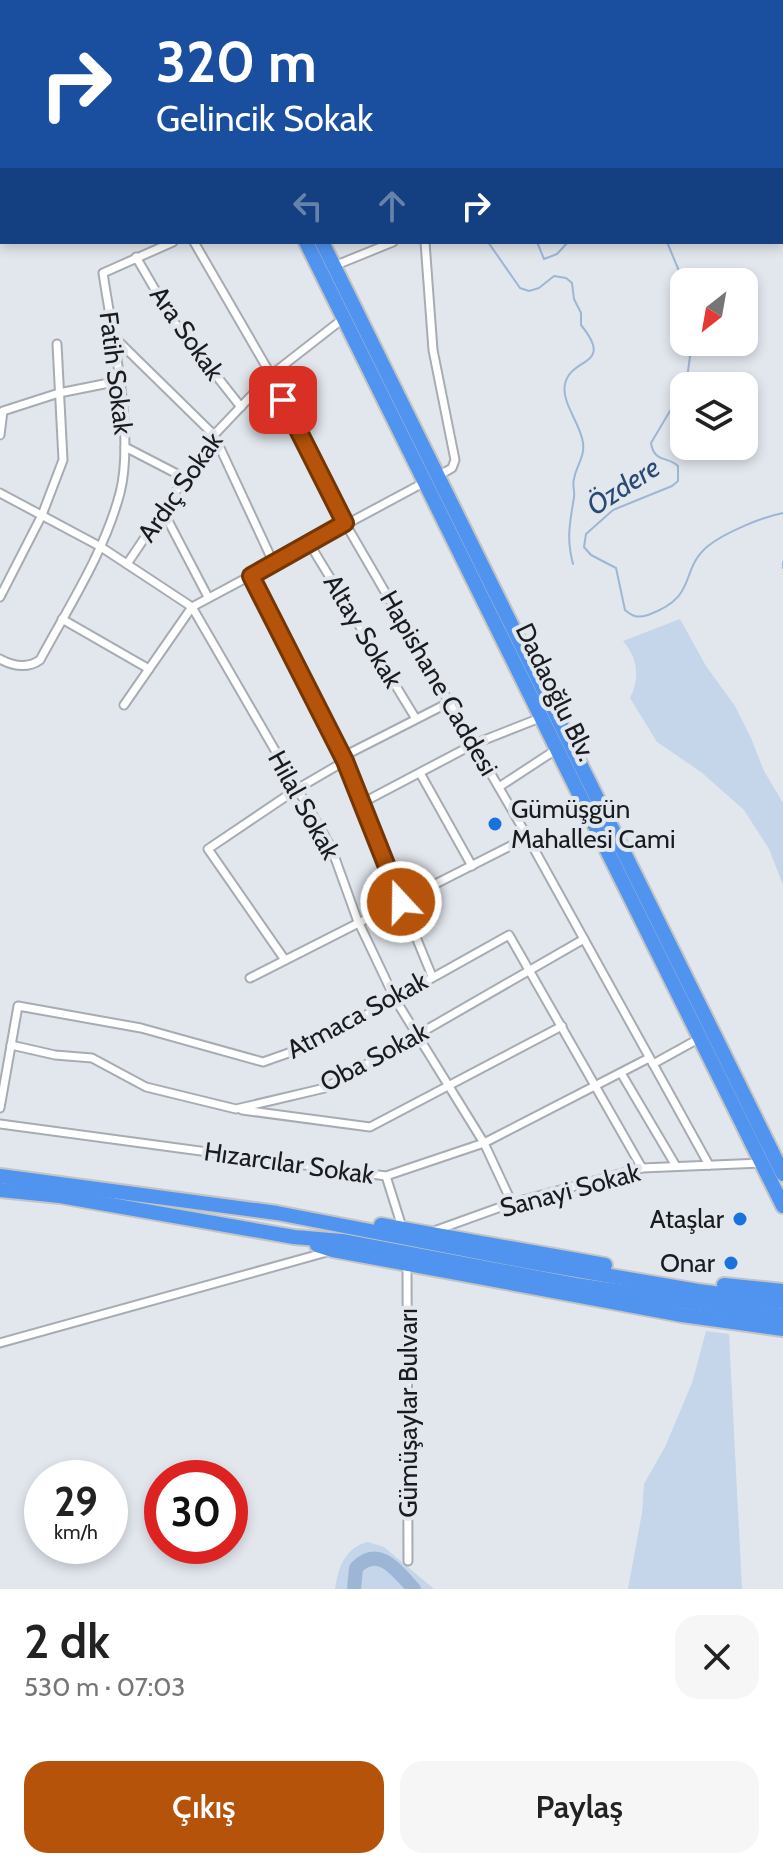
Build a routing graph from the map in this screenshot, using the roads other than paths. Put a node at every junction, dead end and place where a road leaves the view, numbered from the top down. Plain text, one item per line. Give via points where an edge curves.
1 (168, 244) edge
2 (195, 244) edge
3 (307, 244) edge
4 (323, 244) edge
5 (388, 244) edge
6 (425, 244) edge
7 (136, 257) junction
8 (334, 266) junction
9 (344, 318) junction
10 (113, 336) junction
11 (57, 344) dead end
12 (271, 375) junction
13 (119, 381) junction
14 (59, 393) junction
15 (241, 407) junction
16 (0, 435) edge
17 (214, 435) junction
18 (125, 447) junction
19 (185, 478) junction
20 (431, 479) junction
21 (0, 493) edge
22 (163, 511) junction
23 (42, 515) junction
24 (345, 523) junction
25 (309, 543) junction
26 (101, 547) junction
27 (127, 564) junction
28 (274, 564) junction
29 (251, 576) junction
30 (0, 597) edge
31 (208, 597) junction
32 (192, 607) junction
33 (62, 619) junction
34 (0, 659) edge
35 (149, 669) junction
36 (450, 702) junction
37 (124, 705) dead end
38 (542, 718) junction
39 (416, 719) junction
40 (474, 744) junction
41 (557, 749) junction
42 (344, 759) junction
43 (420, 773) junction
44 (499, 787) junction
45 (297, 789) junction
46 (362, 803) junction
47 (528, 837) junction
48 (472, 866) junction
49 (401, 902) junction
50 (359, 923) junction
51 (584, 939) junction
52 (285, 960) junction
53 (530, 970) junction
54 (432, 976) junction
55 (250, 978) dead end
56 (395, 999) junction
57 (562, 1026) junction
58 (417, 1035) junction
59 (700, 1038) junction
60 (11, 1045) junction
61 (651, 1061) junction
62 (621, 1073) junction
63 (449, 1086) junction
64 (594, 1087) junction
65 (0, 1108) edge
66 (236, 1109) junction
67 (0, 1124) edge
68 (484, 1143) junction
69 (762, 1163) junction
70 (709, 1165) junction
71 (676, 1166) junction
72 (642, 1168) junction
73 (783, 1174) edge
74 (0, 1176) edge
75 (386, 1176) junction
76 (0, 1190) edge
77 (512, 1203) junction
78 (783, 1206) edge
79 (277, 1213) junction
80 (403, 1229) junction
81 (429, 1233) junction
82 (294, 1237) junction
83 (333, 1250) junction
84 (407, 1264) junction
85 (782, 1293) edge
86 (696, 1298) junction
87 (783, 1316) edge
88 (783, 1329) edge
89 (0, 1343) edge
90 (408, 1561) dead end

1 - 7 street, Fatih Sokak
2 - 12 street, Hapishane Caddesi
3 - 9 highway, Dadaoğlu Blv.
4 - 8 highway, Dadaoğlu Blv.
5 - 8 street
6 - 20 street via 433,350 455,460 452,468
7 - 10 street, Fatih Sokak via 103,273
7 - 15 street, Ara Sokak via 174,322
8 - 20 highway, Dadaoğlu Blv.
9 - 12 street, Ardıç Sokak
9 - 20 highway, Dadaoğlu Blv.
10 - 13 street, Fatih Sokak
10 - 17 street
11 - 14 street
12 - 15 street, Ardıç Sokak
12 - 24 street, Hapishane Caddesi
13 - 14 street
13 - 18 street, Fatih Sokak
14 - 16 street via 3,411
14 - 23 street via 63,460
15 - 17 street, Ardıç Sokak
17 - 19 street, Ardıç Sokak
17 - 28 street
18 - 19 street
18 - 26 street, Fatih Sokak via 120,492
19 - 22 street, Ardıç Sokak
20 - 24 street
20 - 38 highway, Dadaoğlu Blv.
20 - 73 highway, Dadaoğlu Blv.
21 - 23 street, Hilal Sokak
22 - 27 street, Ardıç Sokak
22 - 31 street
23 - 26 street, Hilal Sokak
23 - 30 street
24 - 25 street
24 - 36 street, Hapishane Caddesi
25 - 28 street
25 - 39 street, Altay Sokak
26 - 27 street, Hilal Sokak
26 - 33 street, Fatih Sokak
27 - 32 street, Hilal Sokak
28 - 29 street
29 - 31 street
29 - 42 street
31 - 32 street
32 - 35 street
32 - 45 street, Hilal Sokak
33 - 34 street, Fatih Sokak via 35,664 19,666
33 - 35 street
35 - 37 street
36 - 39 street
36 - 40 street, Hapishane Caddesi
38 - 40 street
38 - 41 highway, Dadaoğlu Blv.
39 - 42 street
40 - 43 street
40 - 44 street, Hapishane Caddesi
41 - 44 street
41 - 59 highway, Dadaoğlu Blv.
42 - 45 street
42 - 46 street
43 - 46 street
43 - 48 street
44 - 47 street, Hapishane Caddesi
45 - 50 street, Hilal Sokak via 331,847
45 - 52 street via 208,849
46 - 49 street
47 - 48 street
47 - 51 street, Hapishane Caddesi
48 - 49 street
49 - 50 street
49 - 54 street
50 - 52 street
50 - 56 street, Hilal Sokak
51 - 53 street, Oba Sokak
51 - 61 street, Hapishane Caddesi
52 - 55 street
53 - 54 street, Atmaca Sokak via 509,935
53 - 57 street
53 - 58 street, Oba Sokak
54 - 56 street, Atmaca Sokak
56 - 58 street, Hilal Sokak
56 - 60 street, Atmaca Sokak via 314,1044 263,1062 141,1028 18,1006
57 - 63 street
57 - 64 street
58 - 63 street, Hilal Sokak
58 - 66 street, Oba Sokak via 325,1088
59 - 61 street, Hızarcılar Sokak
59 - 69 highway, Dadaoğlu Blv.
60 - 65 street
60 - 66 street, Oba Sokak via 92,1058 146,1087
61 - 62 street, Hızarcılar Sokak
61 - 70 street, Hapishane Caddesi
62 - 64 street, Hızarcılar Sokak
62 - 71 street
63 - 66 street via 370,1127
63 - 68 street, Hilal Sokak
64 - 68 street, Hızarcılar Sokak
64 - 72 street
67 - 75 street, Hızarcılar Sokak
68 - 75 street, Hızarcılar Sokak
68 - 77 street, Hilal Sokak
69 - 70 street, Sanayi Sokak
69 - 78 highway, Dadaoğlu Blv.
70 - 71 street, Sanayi Sokak
71 - 72 street, Sanayi Sokak
72 - 77 street, Sanayi Sokak
74 - 79 highway
75 - 80 street
76 - 82 highway
77 - 81 street, Sanayi Sokak
79 - 80 highway via 326,1215
79 - 86 highway
80 - 81 highway
81 - 85 highway via 697,1283
82 - 83 highway
82 - 86 highway
83 - 84 highway
83 - 89 street
84 - 88 highway
84 - 90 street, Gümüşaylar Bulvarı
85 - 86 highway
86 - 87 highway

